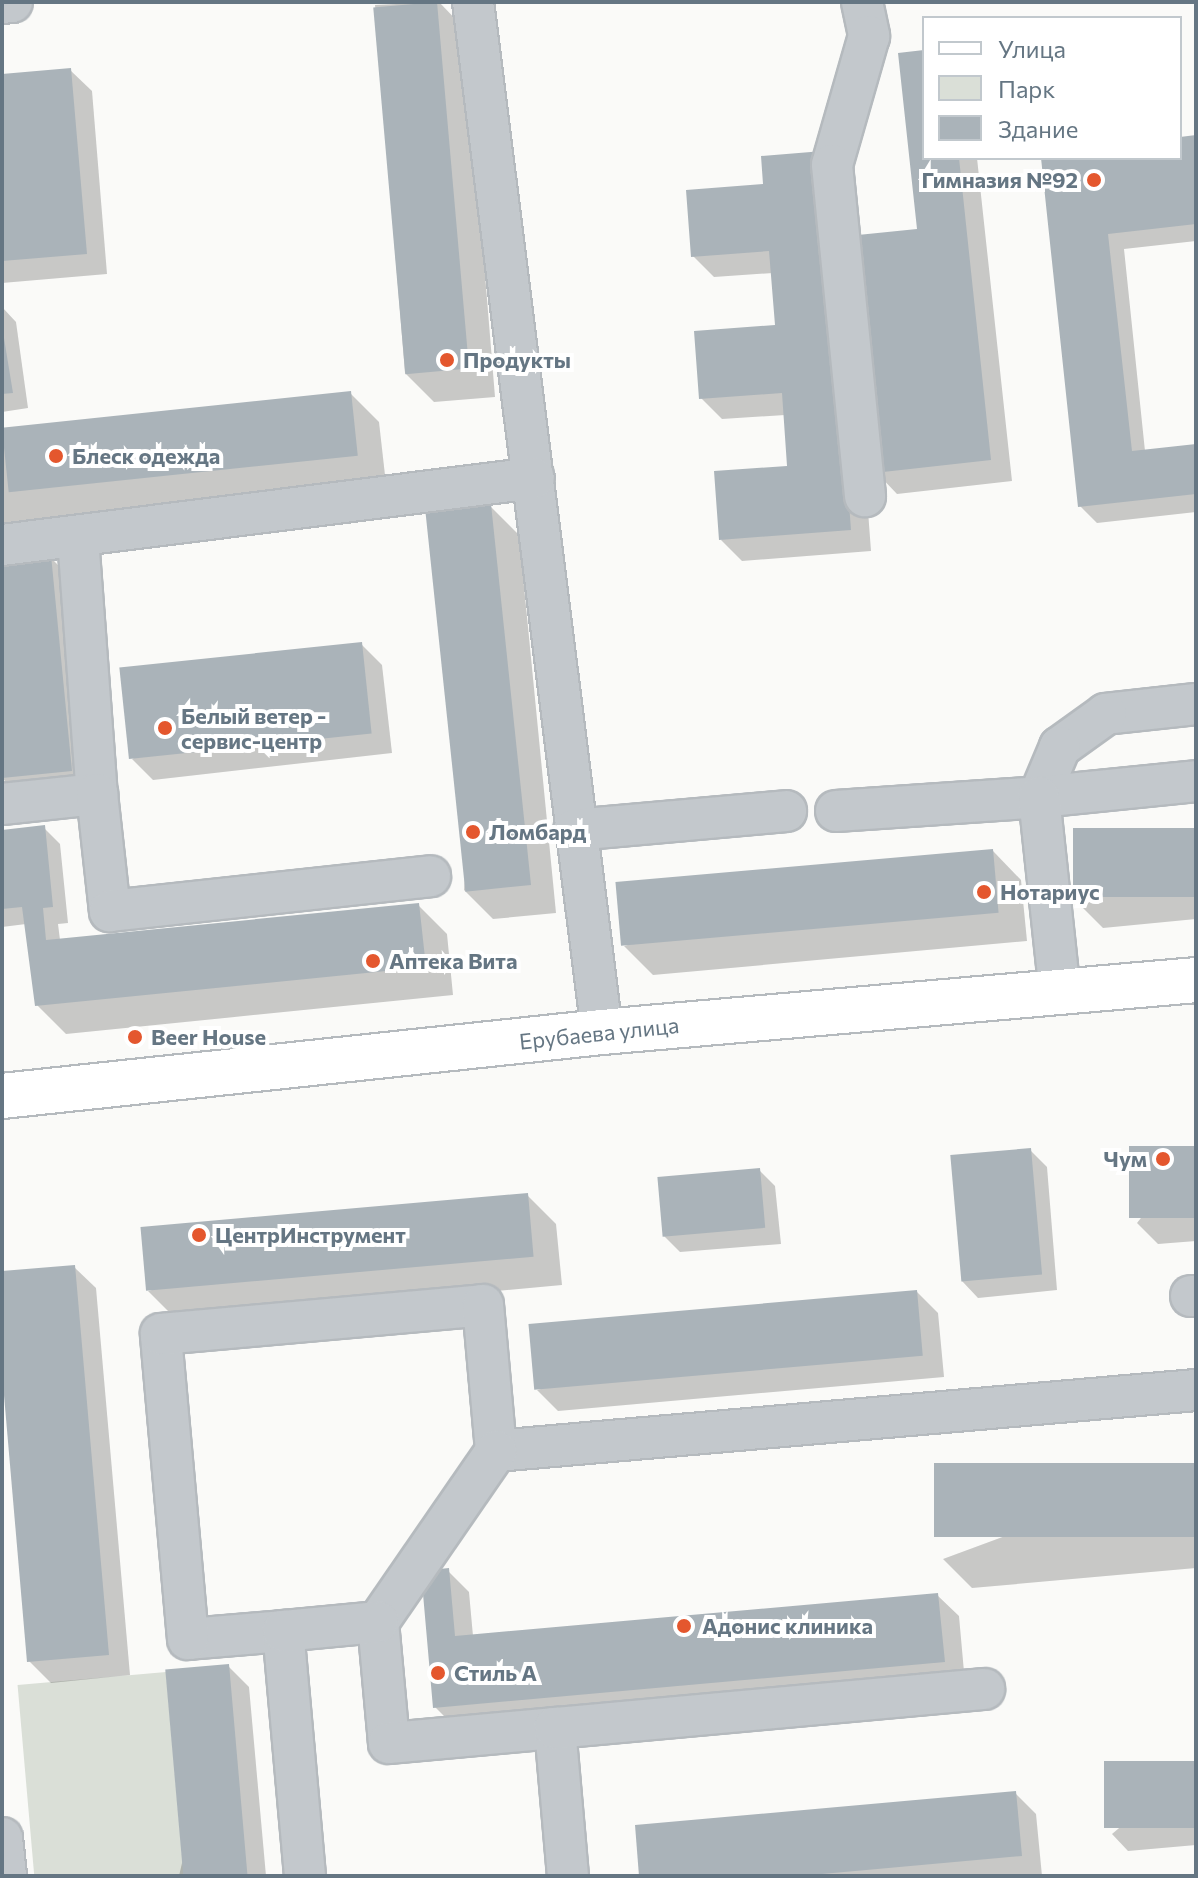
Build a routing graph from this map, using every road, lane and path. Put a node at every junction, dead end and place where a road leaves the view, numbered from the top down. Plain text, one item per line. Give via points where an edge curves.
1 (12, 2) edge
2 (473, 2) edge
3 (862, 2) edge
4 (2, 3) edge
5 (534, 478) junction
6 (865, 496) dead end
7 (78, 538) junction
8 (2, 545) edge
9 (1196, 704) edge
10 (1196, 781) edge
11 (97, 794) junction
12 (1039, 797) junction
13 (2, 804) edge
14 (786, 811) dead end
15 (836, 811) dead end
16 (574, 830) junction
17 (430, 876) dead end
18 (1196, 980) edge
19 (1060, 992) junction
20 (602, 1032) junction
21 (2, 1096) edge
22 (1196, 1390) edge
23 (496, 1451) junction
24 (378, 1622) junction
25 (283, 1631) junction
26 (984, 1689) dead end
27 (555, 1728) junction
28 (2, 1838) edge
29 (6, 1876) edge
30 (305, 1876) edge
31 (568, 1876) edge

1 - 4 street
2 - 5 street
3 - 6 street via 869,36 832,165
5 - 7 street
5 - 16 street
7 - 8 street
7 - 11 street
9 - 12 street via 1106,714 1060,747
10 - 12 street
11 - 13 street
11 - 17 street via 110,911
12 - 15 street
12 - 19 street
14 - 16 street
16 - 20 street
18 - 19 main road, Ерубаева улица
19 - 20 main road, Ерубаева улица
20 - 21 main road, Ерубаева улица
22 - 23 street
23 - 24 street
23 - 25 street via 483,1305 161,1334 188,1639
24 - 25 street
24 - 27 street via 389,1743
25 - 30 street
26 - 27 street
27 - 31 street
28 - 29 street

